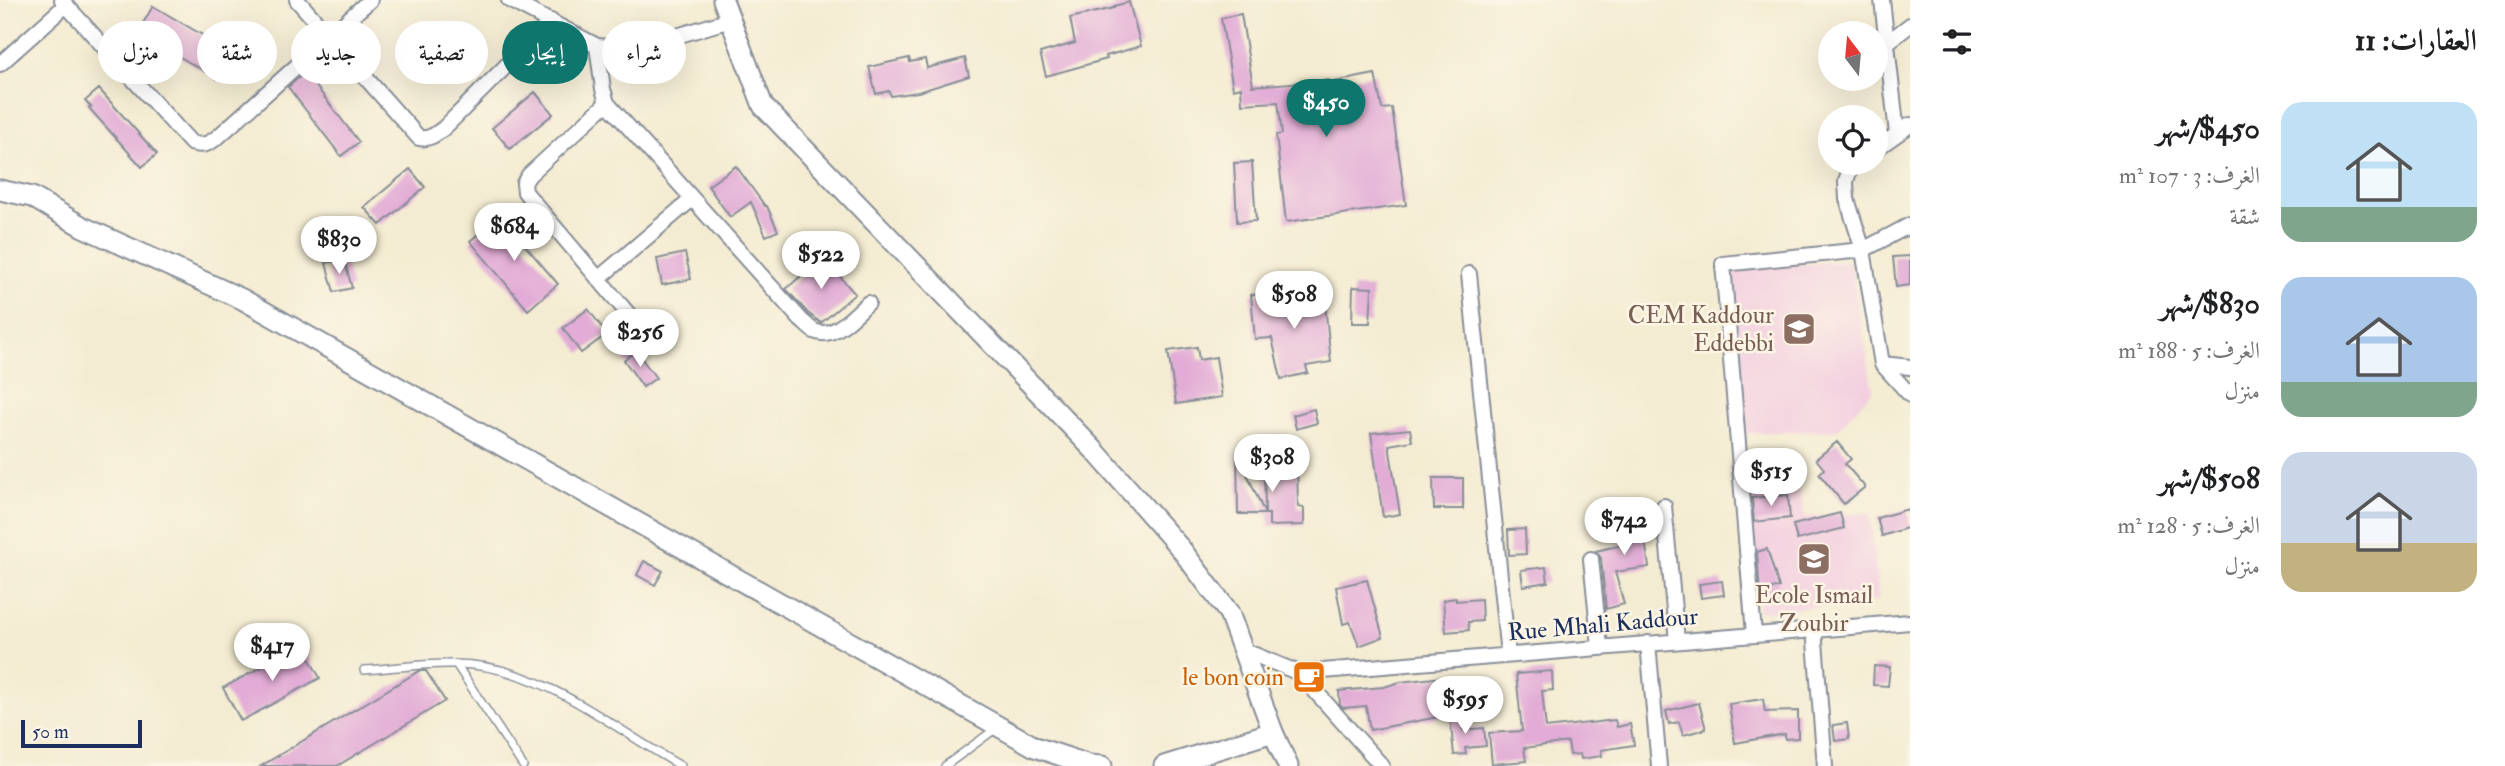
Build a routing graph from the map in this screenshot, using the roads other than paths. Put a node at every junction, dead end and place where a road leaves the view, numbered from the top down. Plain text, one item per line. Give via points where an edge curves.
1 (297, 0) edge
2 (370, 0) edge
3 (509, 0) edge
4 (723, 0) edge
5 (1882, 0) edge
6 (64, 3) edge
7 (730, 20) junction
8 (315, 21) edge
9 (347, 21) edge
10 (551, 21) edge
11 (1885, 21) edge
12 (1910, 25) edge
13 (588, 41) edge
14 (1888, 42) joint
15 (597, 46) junction
16 (0, 64) edge
17 (502, 70) edge
18 (291, 71) edge
19 (371, 84) edge
20 (607, 103) junction
21 (1910, 125) edge
22 (1897, 134) junction
23 (1888, 140) edge
24 (1848, 175) edge
25 (0, 190) edge
26 (692, 200) junction
27 (1910, 225) edge
28 (1863, 250) junction
29 (1469, 274) dead end
30 (598, 279) junction
31 (868, 303) dead end
32 (652, 342) dead end
33 (1882, 364) junction
34 (1910, 367) edge
35 (1910, 395) edge
36 (1664, 506) dead end
37 (1591, 559) dead end
38 (1910, 622) edge
39 (1814, 629) junction
40 (1754, 634) junction
41 (1677, 641) junction
42 (1648, 643) junction
43 (1600, 647) junction
44 (1243, 650) junction
45 (1508, 655) junction
46 (456, 664) junction
47 (364, 670) dead end
48 (1299, 673) junction
49 (999, 727) junction
50 (1273, 732) junction
51 (523, 766) edge
52 (681, 766) edge
53 (945, 766) edge
54 (1101, 766) edge
55 (1164, 766) edge
56 (1288, 766) edge
57 (1382, 766) edge
58 (1659, 766) edge
59 (1825, 766) edge

1 - 8 street
2 - 9 street
3 - 10 street
4 - 7 main road
5 - 11 street
6 - 16 street
6 - 18 street via 191,143 200,146 219,136
7 - 15 street via 640,45
7 - 44 main road via 763,106 1094,450 1181,548 1229,613
12 - 14 street
13 - 15 street
14 - 22 street
15 - 20 street
17 - 19 street via 436,135 423,139
20 - 26 street
20 - 30 street via 524,183 532,202
21 - 22 street
22 - 23 street
24 - 28 street via 1847,199
25 - 49 main road via 32,197 83,227 242,299
26 - 30 street
26 - 31 street via 814,331 834,330
27 - 28 street
28 - 33 street
28 - 40 street via 1723,264
29 - 45 street
30 - 32 street
33 - 34 street
33 - 35 street
36 - 41 street
37 - 43 street
38 - 39 street, Rue Mhali Kaddour
39 - 40 street, Rue Mhali Kaddour
39 - 59 street
40 - 41 street, Rue Mhali Kaddour
41 - 42 street, Rue Mhali Kaddour
42 - 43 street, Rue Mhali Kaddour
42 - 58 street
43 - 45 street, Rue Mhali Kaddour
44 - 48 street
44 - 50 main road
45 - 48 street, Rue Mhali Kaddour
46 - 47 lane
46 - 51 lane
46 - 52 lane via 510,673 555,691
48 - 57 street
49 - 53 lane
49 - 54 main road via 1035,747
50 - 55 main road
50 - 56 main road

